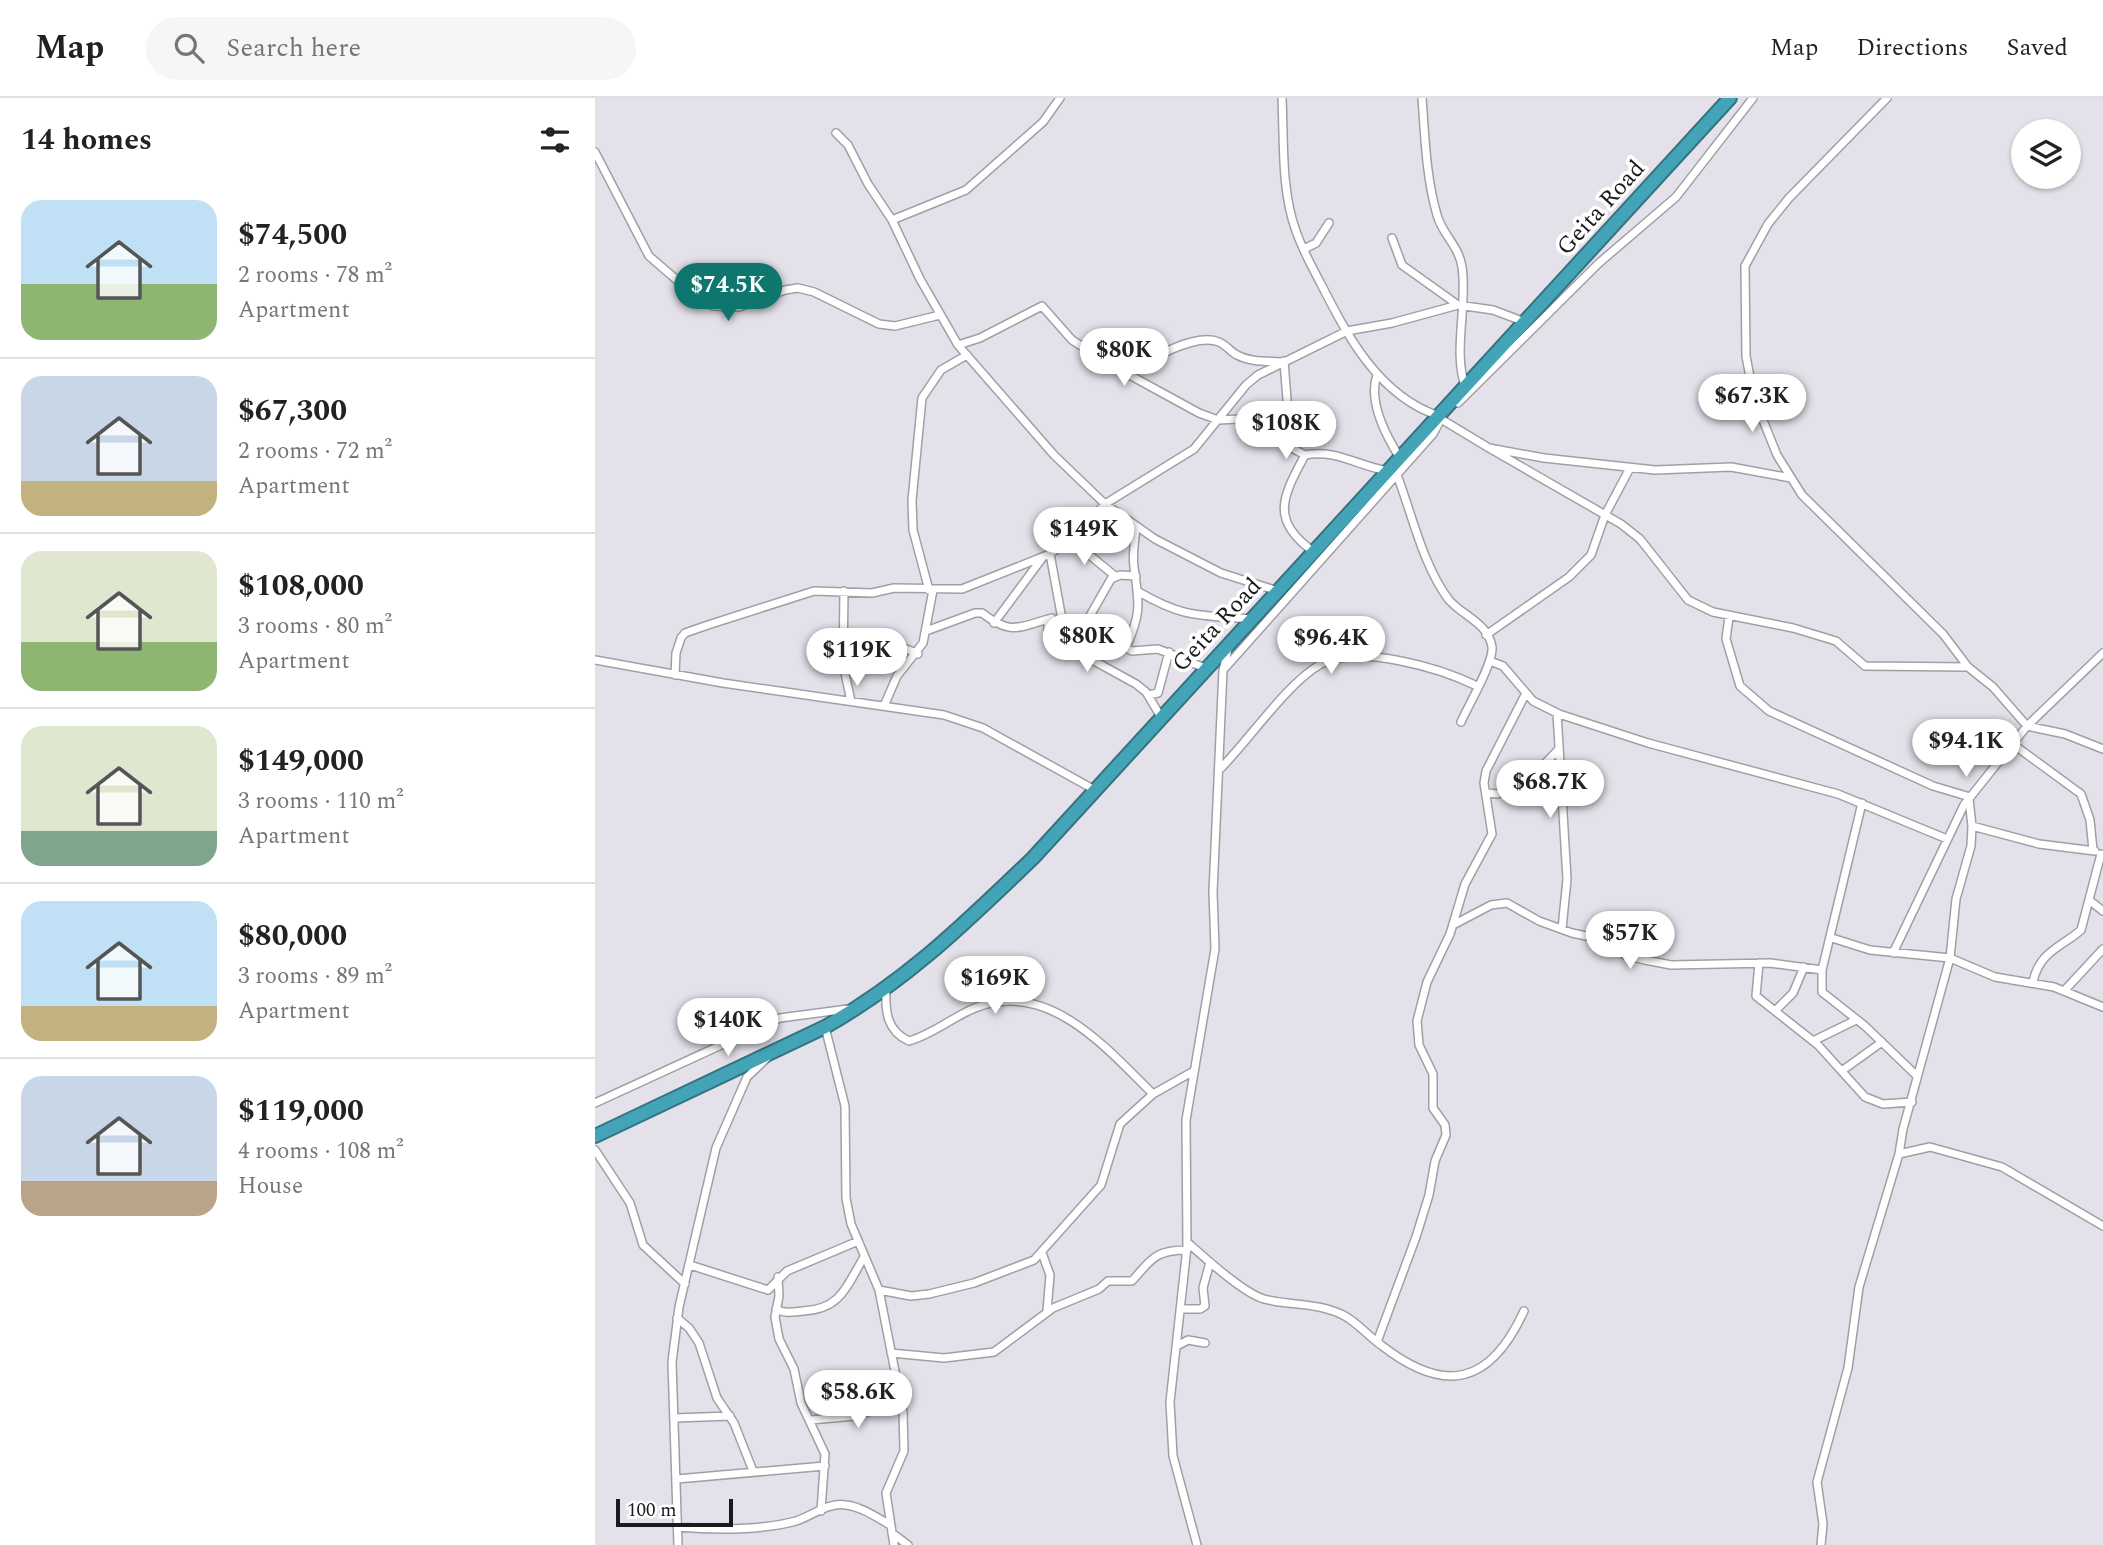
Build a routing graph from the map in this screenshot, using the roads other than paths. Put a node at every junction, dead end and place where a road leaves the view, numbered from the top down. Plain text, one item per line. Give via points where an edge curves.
1 (1060, 98) edge
2 (1282, 98) edge
3 (1422, 98) edge
4 (1730, 98) edge
5 (1753, 98) edge
6 (1887, 98) edge
7 (836, 133) dead end
8 (595, 152) edge
9 (892, 220) junction
10 (1329, 223) dead end
11 (1392, 238) dead end
12 (1304, 249) junction
13 (1461, 305) junction
14 (940, 315) junction
15 (1525, 322) junction
16 (1347, 331) junction
17 (958, 345) junction
18 (967, 355) junction
19 (1283, 362) junction
20 (1127, 374) junction
21 (1377, 375) junction
22 (1466, 388) junction
23 (1440, 418) junction
24 (1219, 420) junction
25 (1278, 441) junction
26 (1489, 448) junction
27 (1305, 455) junction
28 (1400, 458) junction
29 (1630, 468) junction
30 (1393, 473) junction
31 (1791, 478) junction
32 (1105, 504) junction
33 (1605, 515) junction
34 (1136, 528) junction
35 (1070, 539) junction
36 (1314, 552) junction
37 (1046, 555) junction
38 (1115, 576) junction
39 (1136, 576) junction
40 (931, 590) junction
41 (844, 591) junction
42 (1278, 591) junction
43 (1139, 592) junction
44 (1061, 617) junction
45 (1729, 617) junction
46 (1048, 619) junction
47 (1252, 619) junction
48 (994, 623) junction
49 (1083, 628) junction
50 (926, 631) junction
51 (1486, 635) junction
52 (1230, 642) junction
53 (843, 645) junction
54 (1126, 648) junction
55 (1168, 652) junction
56 (2103, 653) edge
57 (918, 654) junction
58 (595, 660) edge
59 (1490, 661) junction
60 (1968, 667) junction
61 (1205, 668) junction
62 (1223, 670) junction
63 (675, 674) junction
64 (1477, 686) junction
65 (1527, 693) junction
66 (1148, 695) junction
67 (851, 701) junction
68 (884, 706) junction
69 (1557, 713) junction
70 (1161, 717) junction
71 (1461, 722) dead end
72 (2028, 726) junction
73 (2014, 745) junction
74 (2103, 749) edge
75 (1558, 750) junction
76 (1220, 768) junction
77 (1093, 789) junction
78 (1486, 793) junction
79 (1969, 798) junction
80 (1862, 803) junction
81 (1972, 826) junction
82 (1947, 839) junction
83 (2099, 853) edge
84 (2089, 900) junction
85 (2103, 911) edge
86 (1453, 925) junction
87 (1562, 929) junction
88 (1832, 938) junction
89 (2103, 949) edge
90 (1893, 953) junction
91 (1949, 958) junction
92 (1759, 963) junction
93 (1804, 967) junction
94 (1822, 970) junction
95 (2033, 982) junction
96 (886, 989) junction
97 (2064, 991) junction
98 (859, 1007) junction
99 (2103, 1007) edge
100 (1775, 1011) junction
101 (1856, 1020) junction
102 (825, 1027) junction
103 (1813, 1041) junction
104 (1882, 1042) junction
105 (773, 1053) junction
106 (1843, 1070) junction
107 (1192, 1072) junction
108 (1917, 1076) junction
109 (1153, 1094) junction
110 (1912, 1102) junction
111 (595, 1103) edge
112 (595, 1136) edge
113 (595, 1150) edge
114 (1899, 1154) junction
115 (2103, 1226) edge
116 (856, 1242) junction
117 (1187, 1246) junction
118 (1042, 1252) junction
119 (864, 1257) junction
120 (1210, 1262) junction
121 (690, 1265) junction
122 (778, 1277) junction
123 (685, 1284) junction
124 (879, 1290) junction
125 (776, 1309) junction
126 (1180, 1309) junction
127 (1047, 1311) junction
128 (1524, 1311) dead end
129 (677, 1318) junction
130 (1377, 1342) junction
131 (1205, 1343) dead end
132 (1177, 1346) junction
133 (891, 1353) junction
134 (901, 1401) junction
135 (730, 1416) junction
136 (675, 1419) junction
137 (811, 1420) junction
138 (825, 1466) junction
139 (753, 1471) junction
140 (677, 1479) junction
141 (821, 1511) junction
142 (677, 1527) junction
143 (891, 1529) junction
144 (678, 1545) edge
145 (894, 1545) edge
146 (908, 1545) edge
147 (1198, 1545) edge
148 (1821, 1545) edge

1 - 9 street via 1043,122 974,185
2 - 12 street via 1290,206
3 - 13 street via 1430,186 1443,234 1459,254
4 - 15 highway, Geita Road
5 - 23 street via 1676,197 1599,263
6 - 31 street via 1789,198 1768,224 1745,266 1749,380 1764,427
7 - 9 street via 848,145
8 - 14 street via 649,256 713,306 739,307 798,288 879,324 895,326
9 - 14 street
10 - 12 street via 1316,243
11 - 13 street via 1396,257 1410,274
12 - 16 street
13 - 15 street
13 - 16 street
13 - 22 street via 1459,372
14 - 17 street
15 - 22 highway, Geita Road
16 - 19 street
16 - 21 street
17 - 18 street
17 - 20 street via 1042,306 1072,340
18 - 32 street via 1054,455
18 - 40 street via 941,370 922,398 913,530
19 - 20 street via 1250,360 1209,340 1171,350
19 - 24 street via 1246,385
19 - 25 street via 1289,425
20 - 24 street via 1199,414
21 - 23 street via 1418,409
21 - 28 street via 1376,404
22 - 23 highway, Geita Road
23 - 26 street
23 - 28 highway, Geita Road
23 - 30 street via 1433,434
24 - 25 street via 1255,423
24 - 32 street via 1194,449
25 - 27 street
26 - 29 street
26 - 33 street
27 - 30 street via 1325,452
27 - 36 street via 1285,495 1283,511 1293,536
28 - 30 highway, Geita Road
29 - 31 street via 1731,467
29 - 33 street
30 - 36 highway, Geita Road
30 - 51 street via 1440,584 1450,601 1479,622
30 - 62 street
31 - 60 street via 1813,507 1951,643
32 - 34 street
32 - 35 street
33 - 45 street via 1640,539 1688,600
33 - 51 street via 1591,555 1569,577
34 - 39 street
34 - 42 street via 1221,573
35 - 37 street
35 - 38 street
36 - 42 highway, Geita Road
37 - 40 street via 972,586
37 - 44 street
37 - 48 street
38 - 39 street
38 - 49 street
39 - 43 street
40 - 41 street
40 - 50 street
41 - 53 street
41 - 63 street via 814,591 685,633 676,653
42 - 47 highway, Geita Road
43 - 47 street via 1192,616
43 - 54 street via 1138,615
44 - 46 street
44 - 49 street
45 - 60 street via 1836,641 1861,664 1871,667
45 - 79 street via 1726,639 1740,686 1769,711
46 - 48 street via 1017,629
46 - 66 street via 1048,630 1055,636
47 - 52 highway, Geita Road
48 - 50 street via 982,612
49 - 54 street
50 - 57 street
51 - 59 street via 1492,646
52 - 61 highway, Geita Road
52 - 62 street
53 - 57 street via 871,640
53 - 67 street
54 - 55 street
55 - 61 street
55 - 66 street via 1161,688
56 - 72 street
57 - 68 street via 897,676
58 - 63 street
59 - 64 street
59 - 65 street via 1503,666
60 - 72 street
61 - 70 highway, Geita Road
62 - 76 street
63 - 67 street
64 - 71 street
64 - 76 street via 1419,663 1354,658 1323,663
65 - 69 street
65 - 78 street via 1486,771
66 - 70 street
67 - 68 street
68 - 77 street via 973,724
69 - 75 street
69 - 80 street via 1649,744 1753,769
70 - 77 highway, Geita Road
72 - 73 street
72 - 74 street
73 - 79 street
73 - 83 street via 2081,794
75 - 78 street via 1534,775 1499,794
75 - 87 street via 1567,879
76 - 107 street via 1213,891 1215,948
77 - 96 highway, Geita Road via 1033,858 928,958
78 - 86 street via 1492,834 1465,884
79 - 81 street
79 - 82 street
80 - 82 street
80 - 88 street
81 - 83 street via 2039,844
81 - 91 street
82 - 90 street
83 - 84 street
84 - 85 street
84 - 95 street via 2081,930 2045,955
86 - 87 street via 1507,903
86 - 130 street via 1427,982 1417,1021 1419,1045 1433,1074 1433,1108 1446,1135 1416,1237
87 - 92 street via 1610,941 1625,955 1671,965
88 - 90 street
88 - 94 street
89 - 97 street
90 - 91 street
91 - 95 street via 1995,977
91 - 108 street
92 - 93 street
92 - 100 street via 1756,996
93 - 94 street
93 - 100 street via 1793,993
94 - 101 street via 1822,992
95 - 97 street
96 - 98 highway, Geita Road
96 - 109 street via 889,1024 909,1041 985,1004 1034,1003 1072,1022 1103,1045
97 - 99 street
98 - 102 highway, Geita Road
98 - 111 street via 780,1018
100 - 103 street
101 - 103 street
101 - 104 street
102 - 105 highway, Geita Road
102 - 116 street via 845,1106 846,1198
103 - 106 street
104 - 106 street
104 - 108 street
105 - 112 highway, Geita Road
105 - 121 street via 747,1077 732,1107 716,1149
106 - 110 street via 1872,1101
107 - 109 street
107 - 117 street via 1185,1149
108 - 110 street
109 - 118 street via 1120,1124 1101,1185
110 - 114 street
113 - 123 street via 630,1203 643,1245
114 - 115 street via 1930,1147 2002,1167
114 - 148 street via 1862,1276 1848,1368 1817,1482
116 - 119 street
116 - 122 street
117 - 120 street
117 - 126 street
117 - 127 street via 1144,1264 1129,1282 1108,1282
118 - 124 street via 1034,1260 959,1287 911,1296
118 - 127 street via 1049,1270
119 - 124 street
119 - 125 street via 831,1306 791,1313
120 - 126 street via 1205,1306
120 - 130 street via 1258,1297 1330,1310
121 - 122 street via 768,1290
121 - 123 street
122 - 125 street
123 - 129 street
124 - 133 street
125 - 137 street via 779,1339
126 - 132 street
127 - 133 street via 995,1352 944,1358
128 - 130 street via 1510,1340 1487,1362 1453,1378 1430,1374
129 - 135 street via 699,1343 717,1398
129 - 136 street
131 - 132 street via 1188,1340
132 - 147 street via 1170,1402 1173,1456
133 - 134 street
134 - 137 street via 855,1416
134 - 143 street via 905,1442 886,1493
135 - 136 street
135 - 139 street
136 - 140 street
137 - 138 street
138 - 139 street
138 - 141 street
139 - 140 street
140 - 142 street
141 - 142 street via 774,1524
141 - 143 street via 831,1505 846,1505 868,1512
142 - 144 street
143 - 145 street
143 - 146 street

